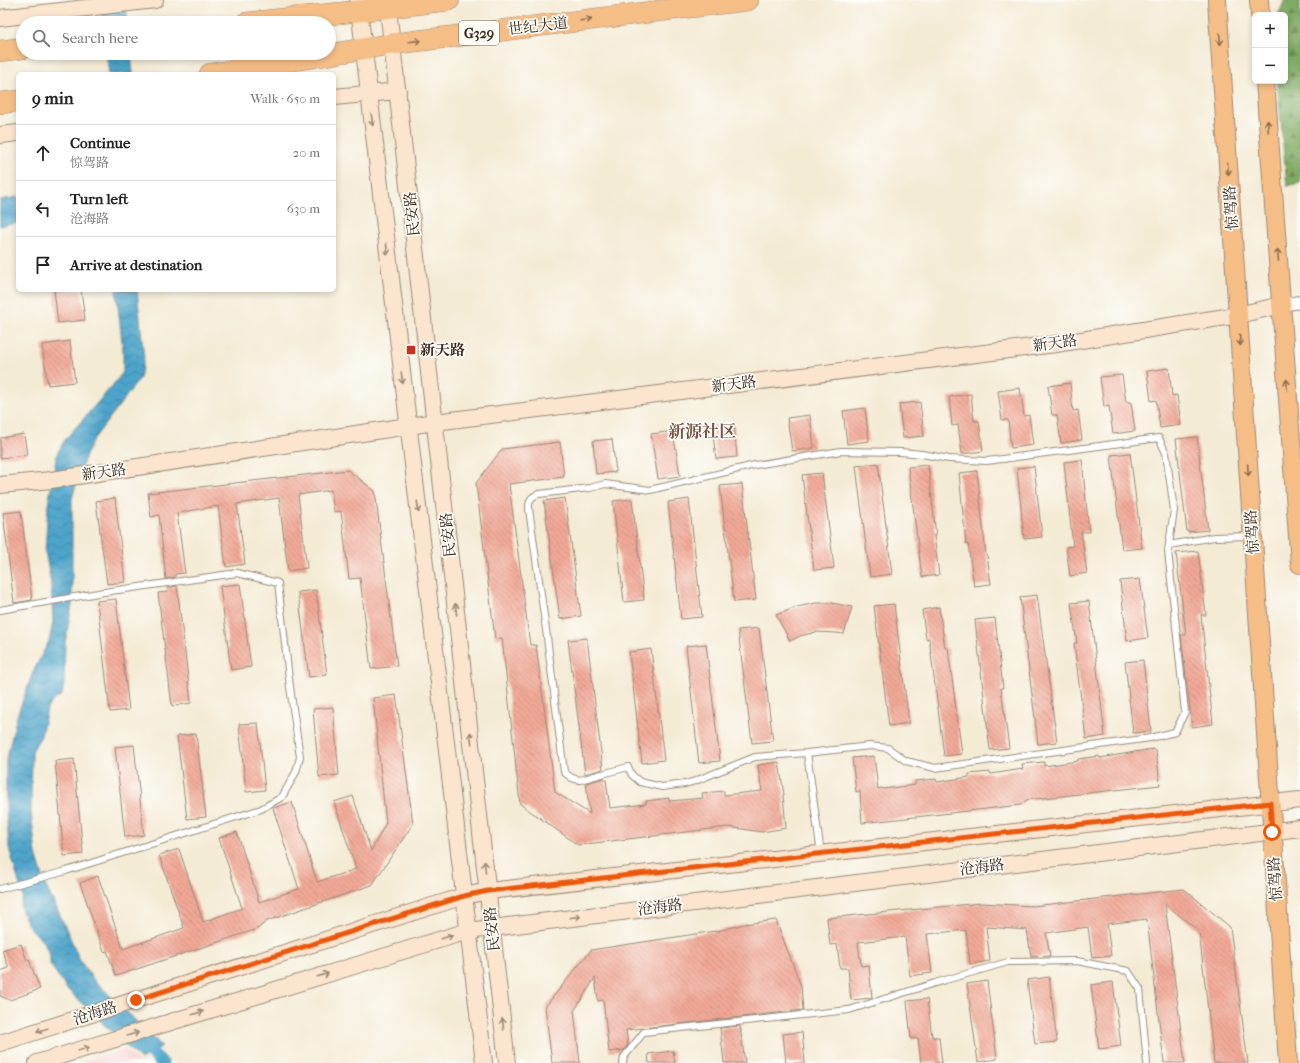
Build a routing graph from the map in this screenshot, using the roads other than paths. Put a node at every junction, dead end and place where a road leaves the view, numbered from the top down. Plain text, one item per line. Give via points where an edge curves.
1 (155, 0) edge
2 (449, 0) edge
3 (748, 0) edge
4 (1217, 0) edge
5 (1259, 0) edge
6 (388, 4) edge
7 (358, 6) edge
8 (1260, 12) edge
9 (16, 16) edge
10 (17, 16) edge
11 (292, 16) edge
12 (0, 18) edge
13 (392, 44) junction
14 (16, 49) edge
15 (363, 49) junction
16 (0, 50) edge
17 (336, 53) edge
18 (296, 60) edge
19 (222, 72) edge
20 (1265, 84) edge
21 (398, 90) junction
22 (369, 93) junction
23 (336, 97) edge
24 (16, 101) edge
25 (0, 103) edge
26 (16, 133) edge
27 (0, 135) edge
28 (1300, 302) edge
29 (1281, 305) junction
30 (1238, 315) junction
31 (435, 422) junction
32 (408, 427) junction
33 (0, 485) edge
34 (1253, 536) junction
35 (1169, 545) junction
36 (1300, 564) edge
37 (0, 610) edge
38 (807, 753) junction
39 (1300, 800) edge
40 (1270, 803) junction
41 (1300, 828) edge
42 (1272, 832) junction
43 (821, 854) junction
44 (3, 888) edge
45 (488, 891) junction
46 (464, 896) junction
47 (492, 928) junction
48 (468, 930) junction
49 (0, 1043) edge
50 (37, 1063) edge
51 (484, 1063) edge
52 (507, 1063) edge
53 (623, 1063) edge
54 (1148, 1063) edge
55 (1288, 1063) edge

1 - 10 main road
2 - 6 highway
13 -> 3 highway, 世纪大道 / G329
4 -> 30 main road, 惊驾路
5 - 8 main road
6 - 7 highway
6 - 13 main road, 民安路
7 - 11 highway
7 - 15 main road, 民安路
9 - 12 main road
13 - 15 highway, 世纪大道 / G329
13 - 21 main road, 民安路
14 - 16 highway
15 - 17 highway, 世纪大道 / G329
15 - 22 main road, 民安路
18 - 19 highway, 世纪大道 / G329
29 -> 20 main road
21 - 22 main road
21 - 31 main road, 民安路
22 - 23 main road
22 -> 32 main road, 民安路
24 - 25 highway
26 - 27 main road
28 - 29 street, 新天路
29 - 30 main road, 新天路
36 -> 29 main road
30 - 31 main road, 新天路 via 1056,344
30 -> 34 main road, 惊驾路
31 - 32 main road, 新天路
45 -> 31 main road, 民安路
32 - 33 main road, 新天路 via 51,480
32 -> 46 main road, 民安路
34 - 35 lane via 1214,537
34 - 40 main road, 惊驾路
35 - 38 lane via 1185,712 1175,732 1150,738 935,768 906,761 888,748 870,746
35 - 38 lane via 1174,510 1166,453 1159,438 988,461 949,459 902,452 841,451 755,465 650,490 605,484 532,496 529,509 564,772 580,780 628,767 640,782 662,787 695,781 755,757
37 - 44 lane via 238,572 278,583 300,757 296,772 282,797 261,809 66,871
38 - 43 lane
39 - 40 main road, 沧海路
40 - 42 main road, 惊驾路
40 - 43 main road, 沧海路
41 - 42 main road, 沧海路
47 -> 42 main road, 沧海路
42 - 55 main road, 惊驾路
43 - 45 main road, 沧海路
45 - 46 main road, 沧海路
45 - 47 main road, 民安路
46 - 48 main road, 民安路
46 -> 49 main road, 沧海路
47 - 48 main road, 沧海路
52 -> 47 main road, 民安路
50 -> 48 main road, 沧海路
48 - 51 main road, 民安路
53 - 54 lane via 644,1032 849,1010 1008,962 1077,961 1128,971 1140,988

